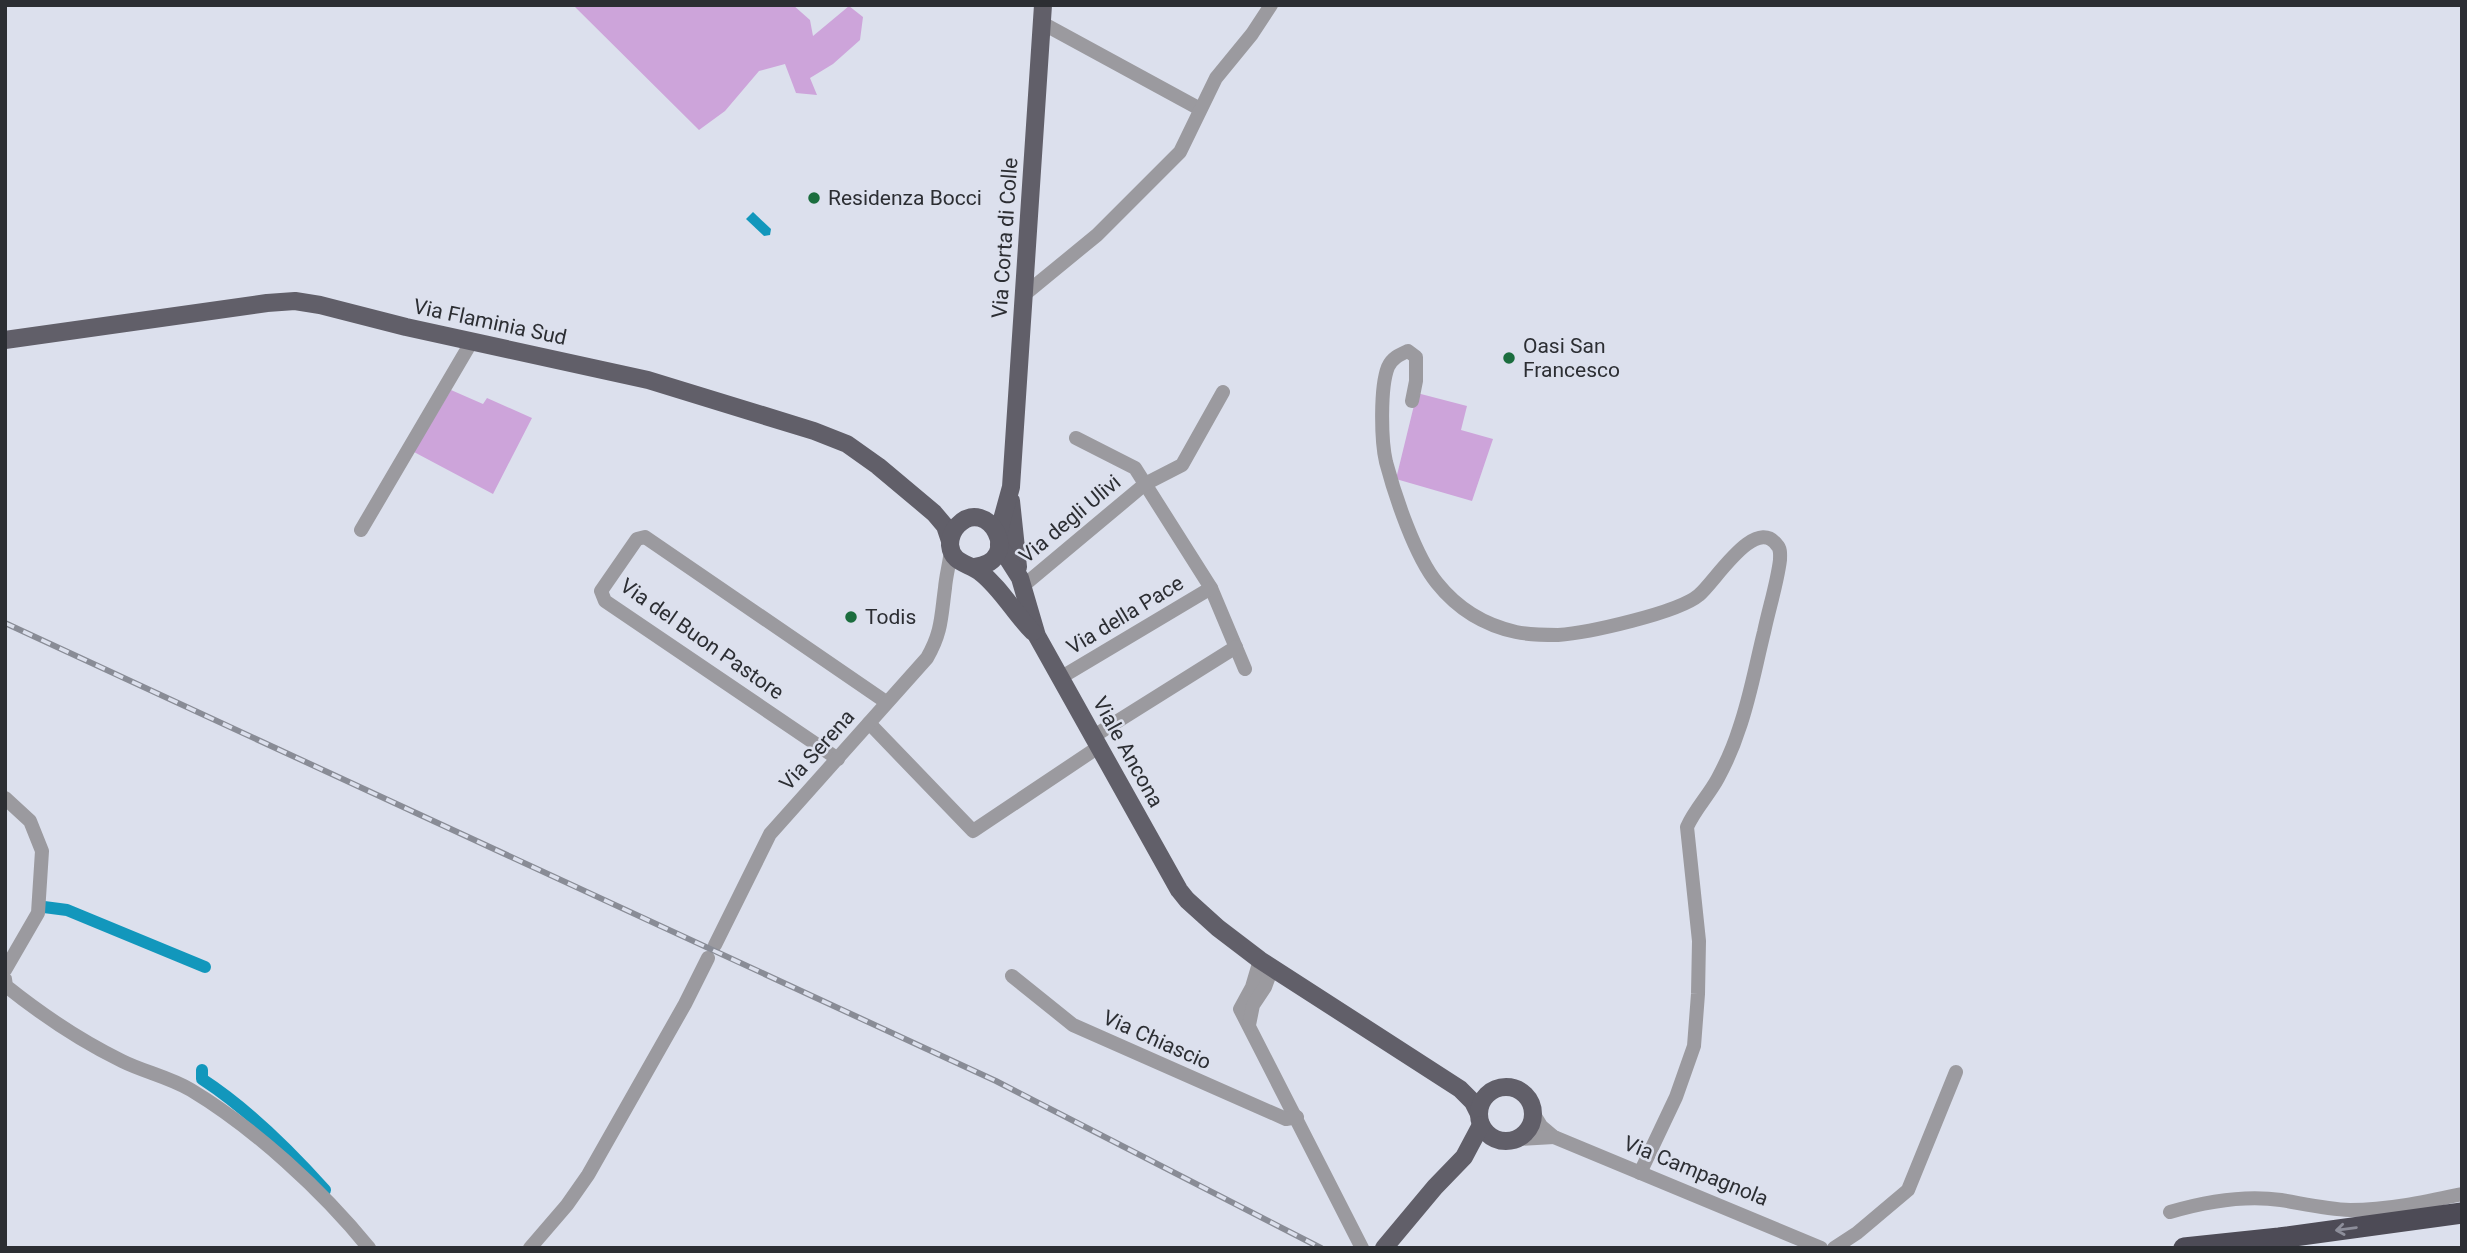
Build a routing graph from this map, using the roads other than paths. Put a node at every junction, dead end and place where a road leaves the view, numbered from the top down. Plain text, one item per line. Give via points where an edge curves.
1 (1270, 5) edge
2 (1043, 14) edge
3 (1200, 109) junction
4 (1024, 294) junction
5 (5, 340) edge
6 (472, 341) junction
7 (1223, 393) dead end
8 (1412, 401) dead end
9 (1076, 438) dead end
10 (1011, 481) junction
11 (1144, 484) junction
12 (934, 513) junction
13 (972, 520) junction
14 (361, 530) dead end
15 (999, 540) junction
16 (951, 545) junction
17 (971, 567) junction
18 (945, 586) junction
19 (1211, 587) junction
20 (1020, 592) junction
21 (1236, 647) junction
22 (1245, 669) dead end
23 (1060, 678) junction
24 (886, 702) junction
25 (869, 723) junction
26 (1097, 741) junction
27 (838, 759) junction
28 (5, 799) edge
29 (1179, 890) joint
30 (1266, 964) junction
31 (5, 970) edge
32 (1012, 976) dead end
33 (5, 979) edge
34 (1301, 986) junction
35 (1261, 993) junction
36 (1249, 1025) junction
37 (1956, 1072) dead end
38 (1460, 1089) junction
39 (1487, 1095) junction
40 (1533, 1113) junction
41 (1297, 1117) junction
42 (1484, 1126) junction
43 (1554, 1137) junction
44 (1518, 1139) junction
45 (1640, 1172) junction
46 (2462, 1194) edge
47 (2170, 1212) dead end
48 (2462, 1213) edge
49 (369, 1248) edge
50 (530, 1248) edge
51 (1362, 1248) edge
52 (1384, 1248) edge
53 (1821, 1248) edge
54 (1834, 1248) edge
55 (2184, 1248) edge

1 - 3 street via 1216,78
2 - 3 street
2 - 4 main road, Via Corta di Colle
3 - 4 street via 1180,152 1097,235
4 - 10 main road, Via Corta di Colle
5 - 6 main road, Via Flaminia Sud via 295,301
6 - 12 main road, Via Flaminia Sud via 649,380 814,431 865,456
6 - 14 street
7 - 11 street, Via degli Ulivi via 1182,465
8 - 45 street via 1417,368 1416,357 1408,351 1396,356 1388,367 1382,437 1386,460 1424,566 1449,597 1483,622 1519,632 1560,635 1650,616 1698,596 1753,538 1770,539 1780,549 1739,730 1718,778 1687,827 1699,941 1694,1046 1676,1097
9 - 11 street, Via degli Ulivi via 1135,468
10 - 13 main road, Via Corta di Colle via 995,506
10 - 15 main road, Via Corta di Colle
10 - 20 main road, Viale Ancona
11 - 19 street, Via degli Ulivi
11 - 20 street, Via degli Ulivi
12 - 13 main road, Via Flaminia Sud
12 - 16 main road, Via Flaminia Sud via 945,526
13 - 15 main road, Via Flaminia Sud via 988,522
13 - 16 main road via 957,526
15 - 17 main road via 998,552 989,563
15 - 20 main road, Viale Ancona
16 - 17 main road, Via Flaminia Sud via 957,560
16 - 18 street, Via Serena
17 - 18 street via 956,572
17 - 20 main road, Viale Ancona
18 - 24 street, Via Serena via 937,640
19 - 21 street, Via degli Ulivi
19 - 23 street, Via della Pace
20 - 23 main road, Viale Ancona
21 - 22 street, Via degli Ulivi
21 - 26 street
23 - 26 main road, Viale Ancona
24 - 25 street, Via Serena
24 - 27 street, Via del Buon Pastore via 645,537 637,540 601,591 605,601
25 - 26 street via 972,831
25 - 27 street, Via Serena
26 - 29 main road, Viale Ancona
27 - 50 street, Via Serena via 770,834 685,1004 588,1175
28 - 31 street via 30,821 42,851 37,913
29 - 30 main road, Via Campagnola via 1218,928
30 - 34 main road, Via Campagnola
30 - 35 street
30 - 36 street via 1240,1009
32 - 41 street, Via Chiascio via 1073,1025 1286,1119
33 - 49 street via 6,986 33,1008 122,1061 188,1088 233,1119 307,1181
34 - 35 street via 1274,986
34 - 38 main road, Via Campagnola
35 - 36 street
36 - 41 street
37 - 54 street via 1908,1190
38 - 39 main road, Via Campagnola
38 - 42 main road, Via Campagnola via 1473,1102
39 - 40 main road, Via Campagnola via 1503,1087 1520,1091
39 - 42 main road
40 - 43 street, Via Campagnola
40 - 44 main road via 1530,1128
41 - 51 street
42 - 44 main road, Via Campagnola via 1510,1142
42 - 52 main road via 1464,1157
43 - 44 street, Via Campagnola
43 - 45 street, Via Campagnola
45 - 53 street, Via Campagnola
46 - 47 street via 2375,1209 2255,1199
48 -> 55 highway

